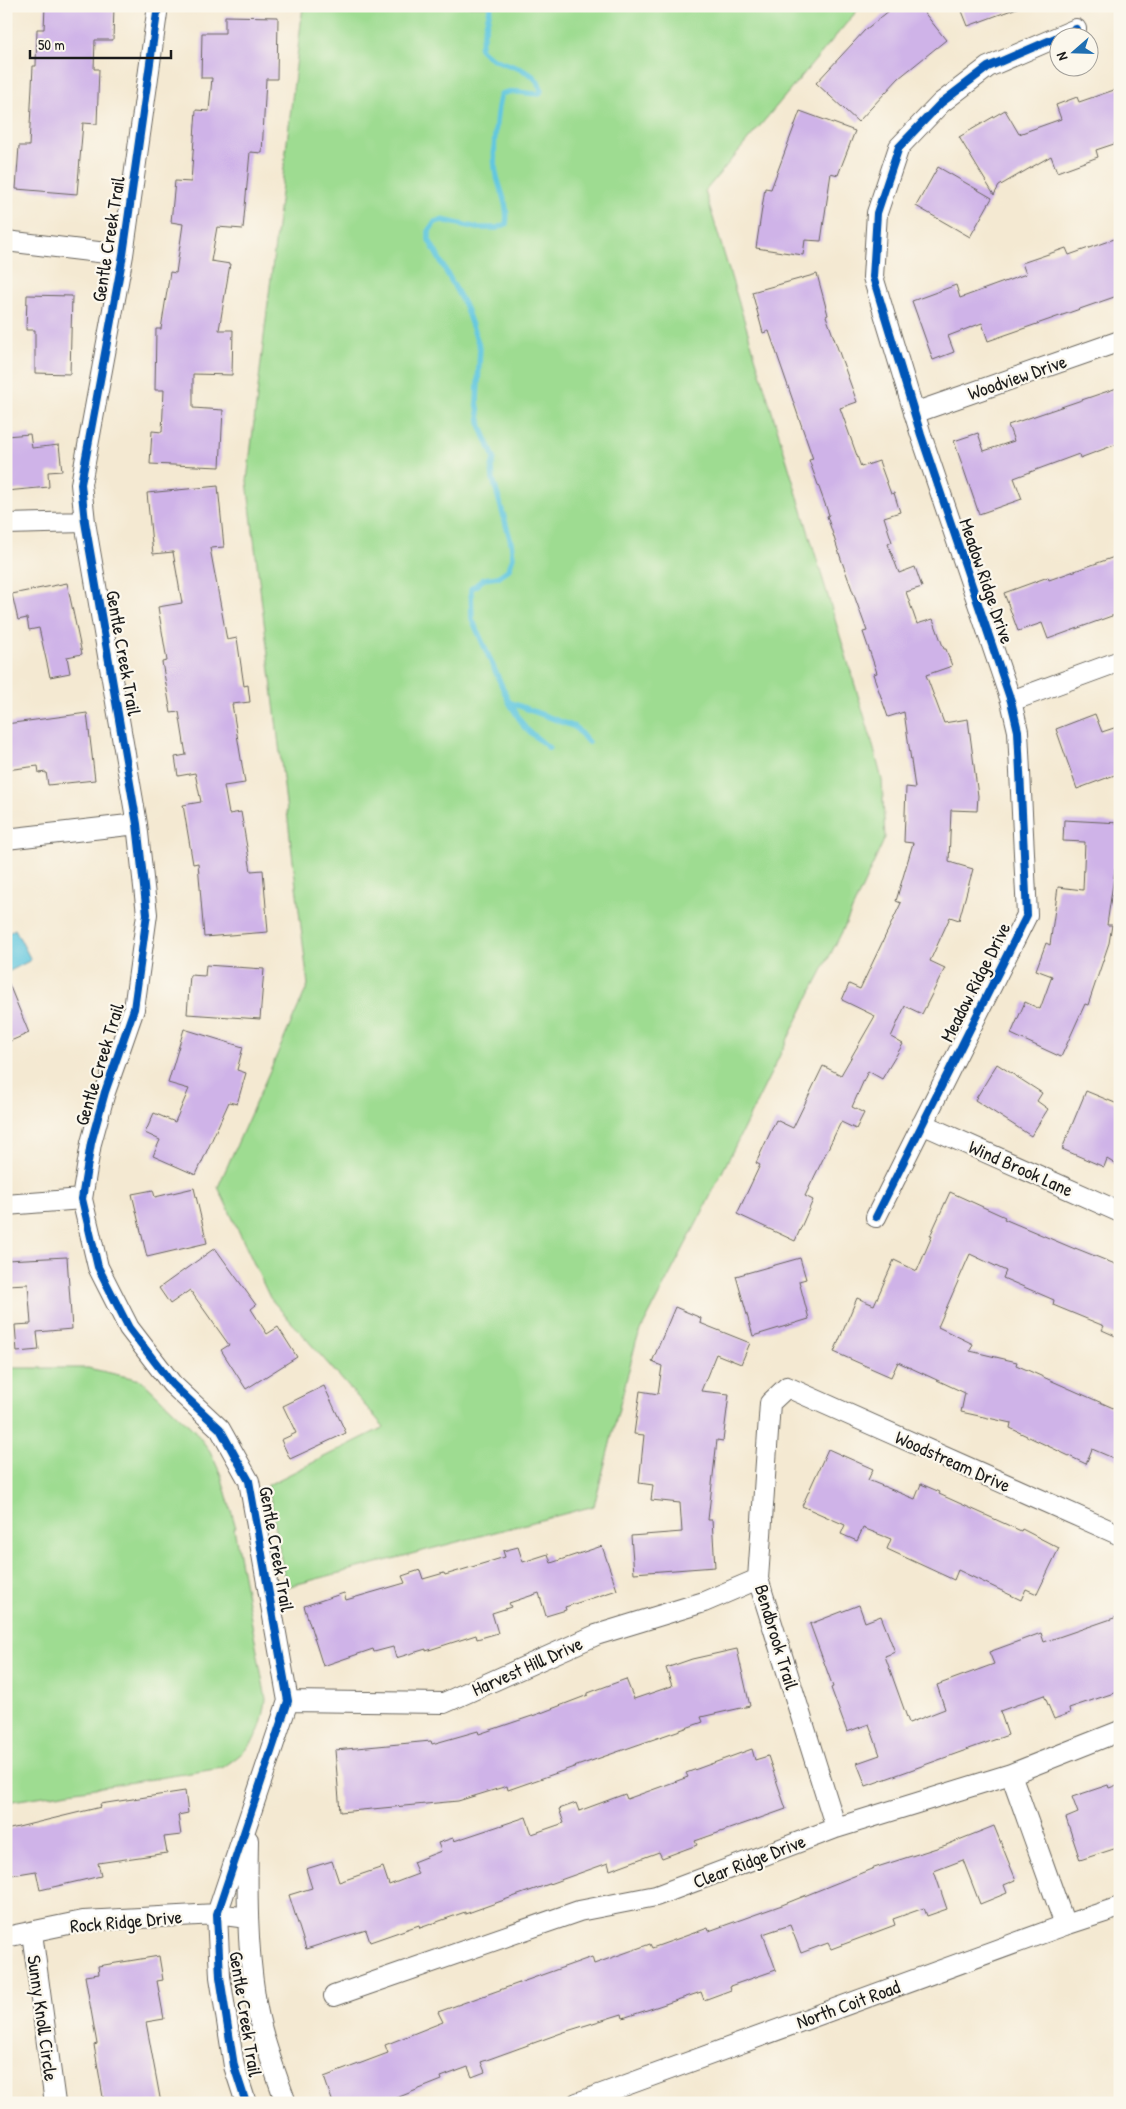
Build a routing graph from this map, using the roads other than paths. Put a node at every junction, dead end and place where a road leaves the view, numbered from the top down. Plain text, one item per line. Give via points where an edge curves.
1 (158, 6) edge
2 (1048, 41) edge
3 (6, 241) edge
4 (123, 255) junction
5 (1120, 341) edge
6 (914, 413) junction
7 (85, 522) junction
8 (6, 524) edge
9 (1120, 661) edge
10 (1010, 701) junction
11 (137, 824) junction
12 (6, 839) edge
13 (922, 1124) junction
14 (82, 1199) junction
15 (6, 1205) edge
16 (1120, 1212) edge
17 (876, 1217) dead end
18 (787, 1388) joint
19 (1120, 1535) edge
20 (758, 1579) junction
21 (288, 1701) junction
22 (1120, 1731) edge
23 (1011, 1774) junction
24 (248, 1818) junction
25 (836, 1828) junction
26 (1120, 1907) edge
27 (217, 1914) junction
28 (247, 1918) junction
29 (1065, 1925) junction
30 (32, 1933) junction
31 (6, 1938) edge
32 (334, 1996) dead end
33 (55, 2103) edge
34 (246, 2103) edge
35 (286, 2103) edge
36 (577, 2103) edge

1 - 4 street, Gentle Creek Trail
2 - 6 street, Meadow Ridge Drive via 988,67 941,103 899,147 876,213 873,278
3 - 4 street
4 - 7 street, Gentle Creek Trail via 81,484
5 - 6 street, Woodview Drive
6 - 10 street, Meadow Ridge Drive
7 - 8 street
7 - 11 street, Gentle Creek Trail
9 - 10 street
10 - 13 street, Meadow Ridge Drive via 1018,730 1027,915
11 - 12 street
11 - 14 street, Gentle Creek Trail via 147,914 134,1009 91,1143
13 - 16 street, Wind Brook Lane
13 - 17 street, Meadow Ridge Drive
14 - 15 street
14 - 21 street, Gentle Creek Trail via 98,1267 129,1328 172,1384 220,1429 249,1481
18 - 19 street, Woodstream Drive
18 - 20 street, Bendbrook Trail via 770,1403
20 - 21 street, Harvest Hill Drive via 704,1602 596,1635 444,1703
20 - 25 street, Bendbrook Trail
21 - 24 street, Gentle Creek Trail
22 - 23 street, Clear Ridge Drive
23 - 25 street, Clear Ridge Drive
23 - 29 street
24 - 27 street, Gentle Creek Trail
24 - 28 street, Gentle Creek Trail
25 - 32 street, Clear Ridge Drive via 656,1896 579,1910
26 - 29 street, North Coit Road
27 - 28 street, Rock Ridge Drive
27 - 30 street, Rock Ridge Drive via 83,1921
27 - 34 street, Gentle Creek Trail via 220,1977 234,2066
28 - 35 street, Gentle Creek Trail via 255,1997 264,2038
29 - 36 street, North Coit Road
30 - 31 street, Rock Ridge Drive
30 - 33 street, Sunny Knoll Circle

